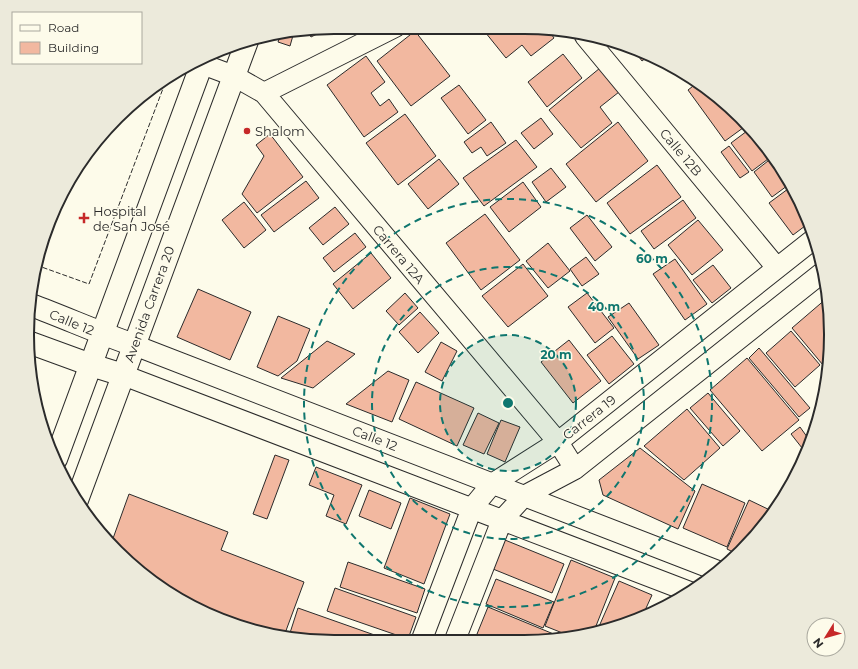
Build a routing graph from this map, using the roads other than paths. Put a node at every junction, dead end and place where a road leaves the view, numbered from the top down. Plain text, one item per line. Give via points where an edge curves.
1 (381, 34) edge
2 (590, 42) edge
3 (244, 48) edge
4 (207, 63) edge
5 (201, 65) edge
6 (234, 76) junction
7 (264, 93) junction
8 (809, 242) edge
9 (777, 268) junction
10 (818, 276) edge
11 (36, 307) edge
12 (102, 334) junction
13 (35, 344) edge
14 (134, 345) junction
15 (91, 365) junction
16 (123, 375) junction
17 (558, 442) junction
18 (58, 452) edge
19 (575, 469) junction
20 (492, 484) junction
21 (80, 493) edge
22 (524, 496) junction
23 (472, 508) junction
24 (502, 520) junction
25 (711, 568) edge
26 (683, 589) edge
27 (424, 635) edge
28 (457, 635) edge

1 - 7 street
2 - 9 street, Calle 12B
3 - 6 main road, Avenida Carrera 20
4 - 6 street, Carrera 12A
5 - 12 main road
6 - 7 street, Carrera 12A
6 - 14 main road, Avenida Carrera 20
7 - 17 street, Carrera 12A
8 - 9 street, Carrera 19
9 - 17 street, Carrera 19
10 - 19 street
11 - 12 main road, Calle 12
12 - 14 main road, Calle 12
12 - 15 main road
13 - 15 main road
14 - 16 main road, Avenida Carrera 20
14 - 20 street, Calle 12
15 - 16 main road
15 - 18 main road
16 - 21 main road, Avenida Carrera 20
16 - 23 street
17 - 19 street, Carrera 12A
17 - 20 street, Carrera 19
19 - 22 street
20 - 22 street, Calle 12
20 - 23 street, Carrera 19
22 - 24 street
22 - 25 street, Calle 12
23 - 24 street
23 - 27 street, Carrera 19
24 - 26 street
24 - 28 street

